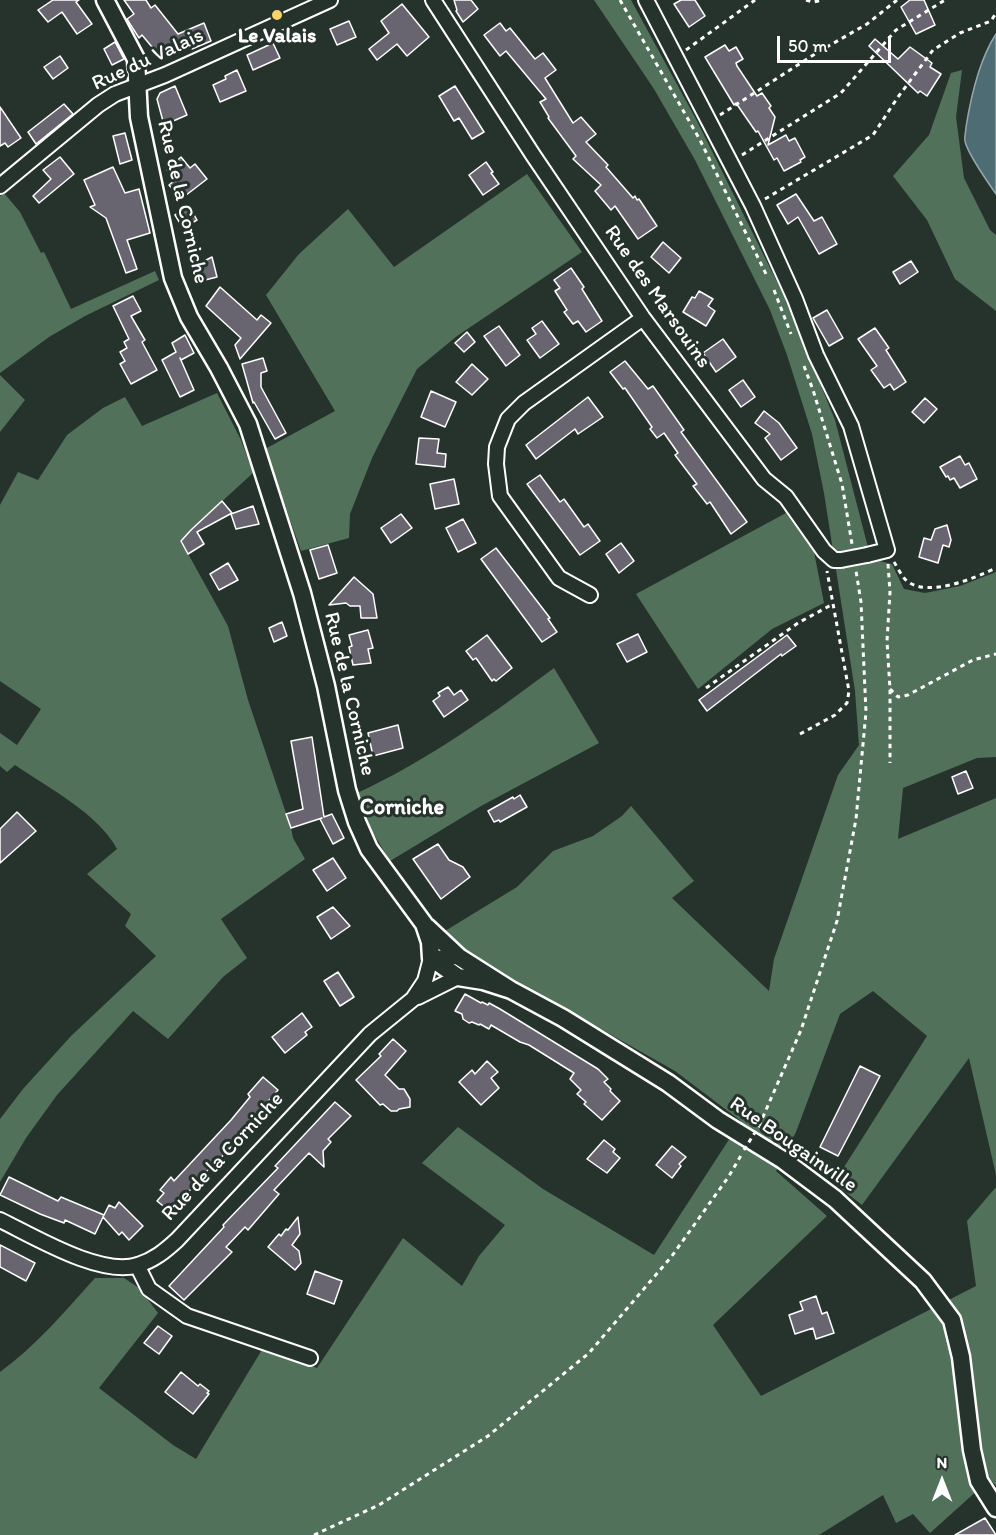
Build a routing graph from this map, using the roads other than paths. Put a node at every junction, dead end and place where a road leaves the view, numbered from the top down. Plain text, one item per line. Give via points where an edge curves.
1 (105, 0) edge
2 (330, 0) edge
3 (433, 0) edge
4 (646, 0) edge
5 (137, 85) junction
6 (0, 186) edge
7 (643, 318) junction
8 (590, 595) dead end
9 (424, 924) junction
10 (459, 957) junction
11 (431, 958) junction
12 (458, 977) junction
13 (511, 990) junction
14 (413, 999) junction
15 (0, 1220) edge
16 (137, 1265) junction
17 (310, 1358) dead end
18 (996, 1508) edge

1 - 5 street, Rue de la Corniche via 136,59
2 - 5 street, Rue du Valais
3 - 7 street, Rue des Marsouins
4 - 7 street, Rue des Marsouins via 753,206 816,355 851,426 887,550 834,560 824,551 786,497 764,479
5 - 6 street, Rue du Valais via 98,105
5 - 9 street, Rue de la Corniche via 139,117 173,278 189,317 248,424 302,593 357,822 369,849
7 - 8 street via 524,403 508,419 497,447 496,478 507,509 558,578
9 - 10 street, Rue Bougainville
9 - 11 street, Rue de la Corniche
10 - 11 street
10 - 13 street, Rue Bougainville
11 - 12 street
11 - 14 street, Rue de la Corniche via 425,981
12 - 13 street
12 - 14 street
13 - 18 street, Rue Bougainville via 668,1083 783,1160 835,1199 923,1281 952,1320 979,1481
14 - 16 street, Rue de la Corniche via 370,1034 177,1240 161,1255
15 - 16 street, Rue de la Corniche via 98,1264
16 - 17 street via 148,1289 187,1316

